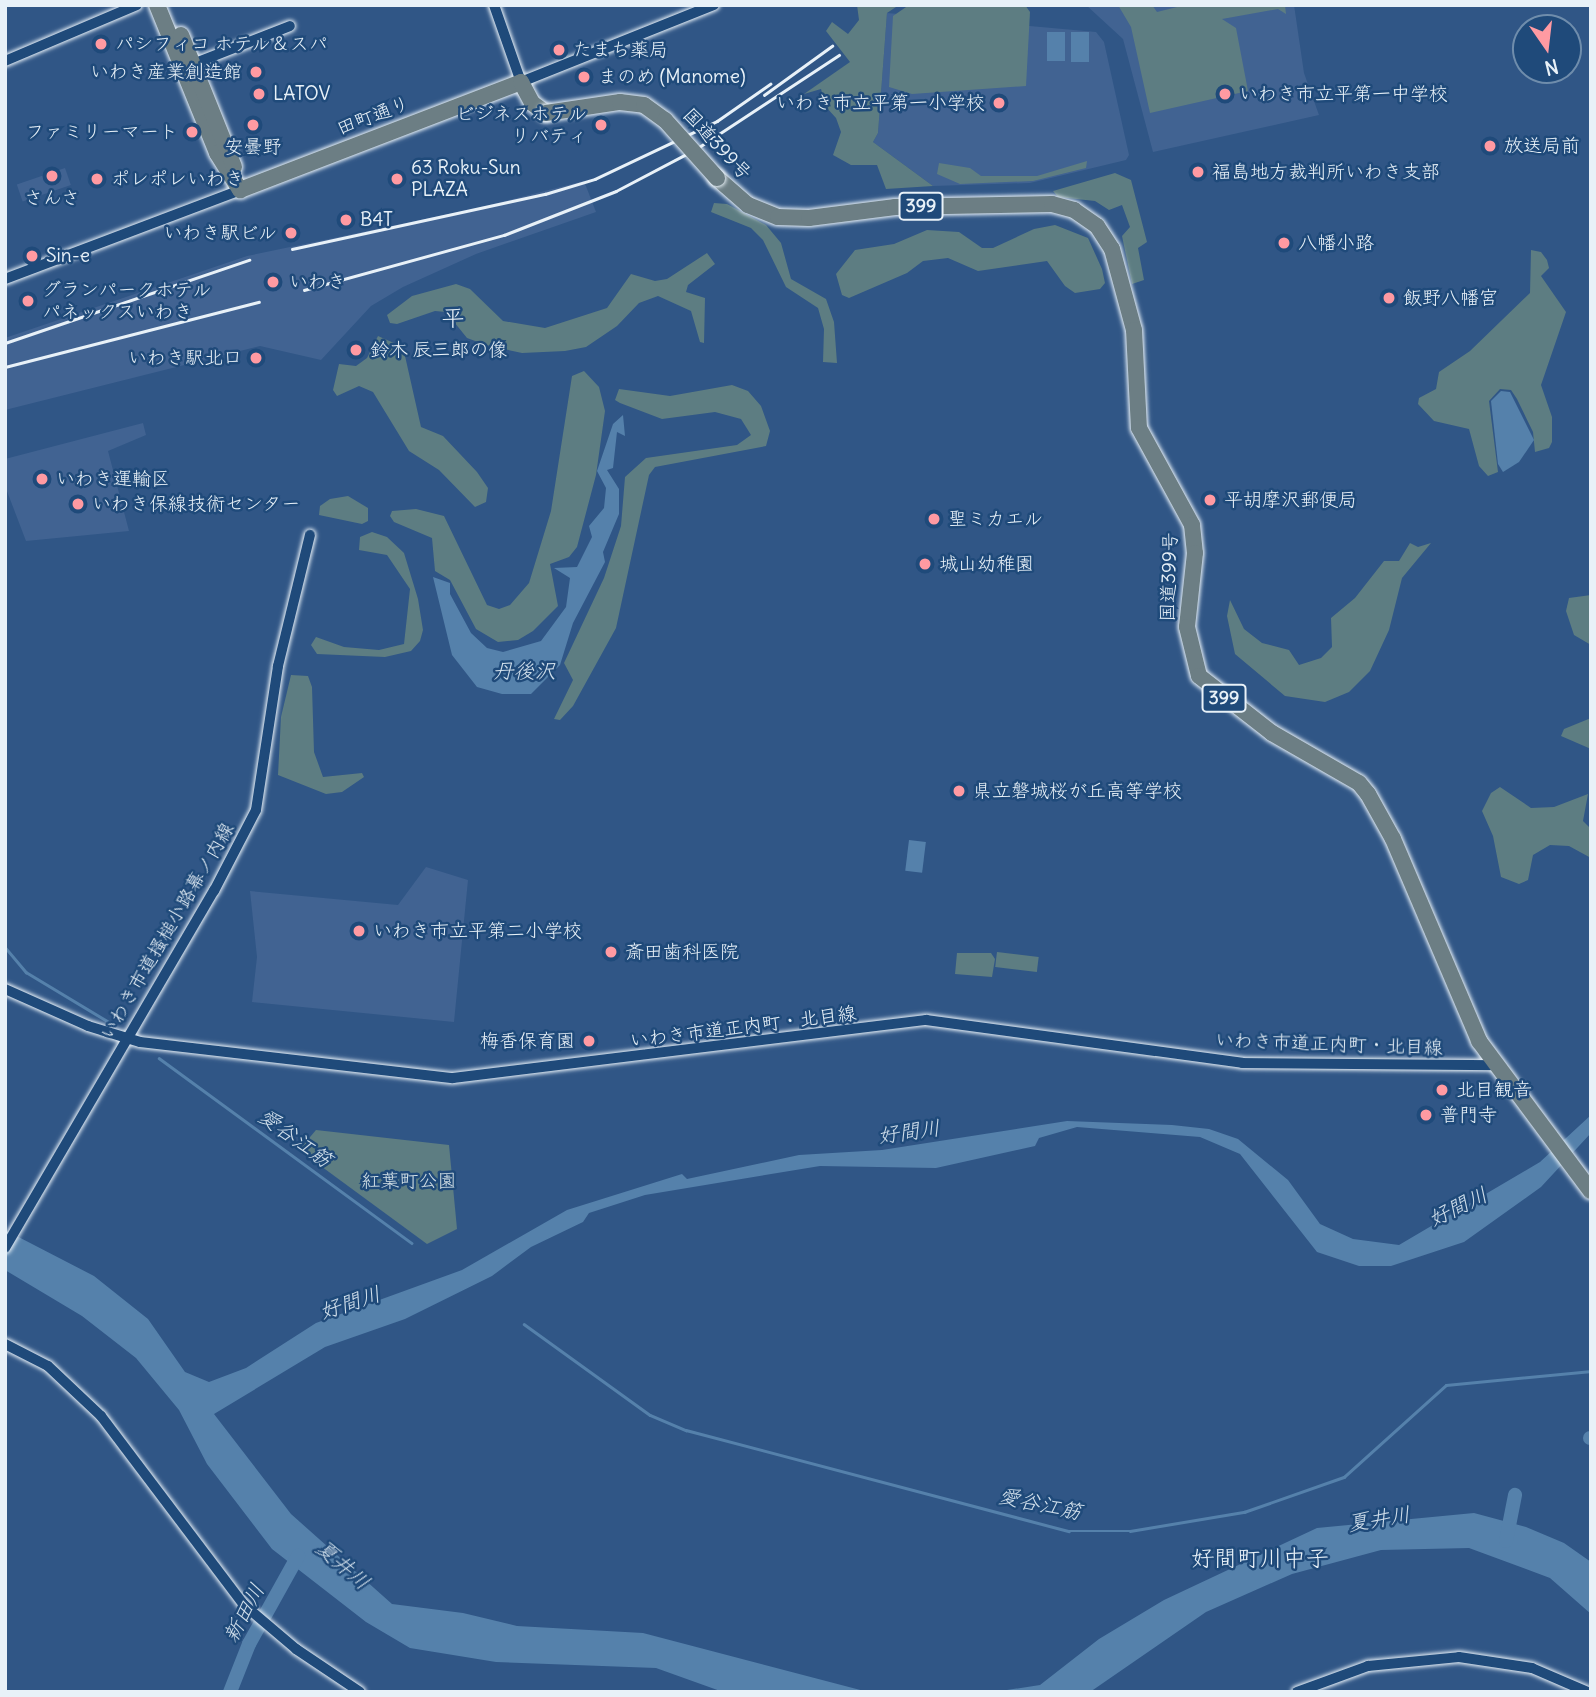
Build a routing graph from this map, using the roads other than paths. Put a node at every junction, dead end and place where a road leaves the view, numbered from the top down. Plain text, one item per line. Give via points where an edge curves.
1 (137, 5) edge
2 (158, 5) edge
3 (168, 5) edge
4 (494, 5) edge
5 (714, 5) edge
6 (290, 26) dead end
7 (5, 61) edge
8 (193, 64) junction
9 (521, 82) junction
10 (240, 190) junction
11 (5, 279) edge
12 (310, 535) dead end
13 (5, 989) edge
14 (126, 1037) junction
15 (1494, 1065) junction
16 (1590, 1189) edge
17 (5, 1248) edge
18 (5, 1344) edge
19 (360, 1692) edge
20 (1297, 1692) edge
21 (1588, 1692) edge

1 - 7 street
2 - 10 highway via 217,153
3 - 8 highway
4 - 9 street
5 - 9 street
6 - 8 street
8 - 10 highway
9 - 10 highway, 田町通り
9 - 15 highway, 国道399号 / 399, bridge via 532,103 546,113 620,102 644,106 665,120 748,205 778,217 916,206 1052,204 1074,210 1097,226 1112,249 1134,330 1139,428 1192,525 1195,553 1187,627 1199,676 1263,726 1359,783 1368,794 1393,839 1479,1041
10 - 11 street
12 - 14 street, いわき市道搔槌小路幕ノ内線 via 278,666 256,810 214,891
13 - 14 street, いわき市道正内町・北目線
14 - 15 street, いわき市道正内町・北目線 via 271,1060 453,1078 926,1020 1242,1063
14 - 17 street, いわき市道搔槌小路幕ノ内線
15 - 16 highway, 国道399号 / 399
18 - 19 street via 48,1366 101,1416 243,1604 280,1637
20 - 21 street via 1368,1666 1459,1657 1532,1668

